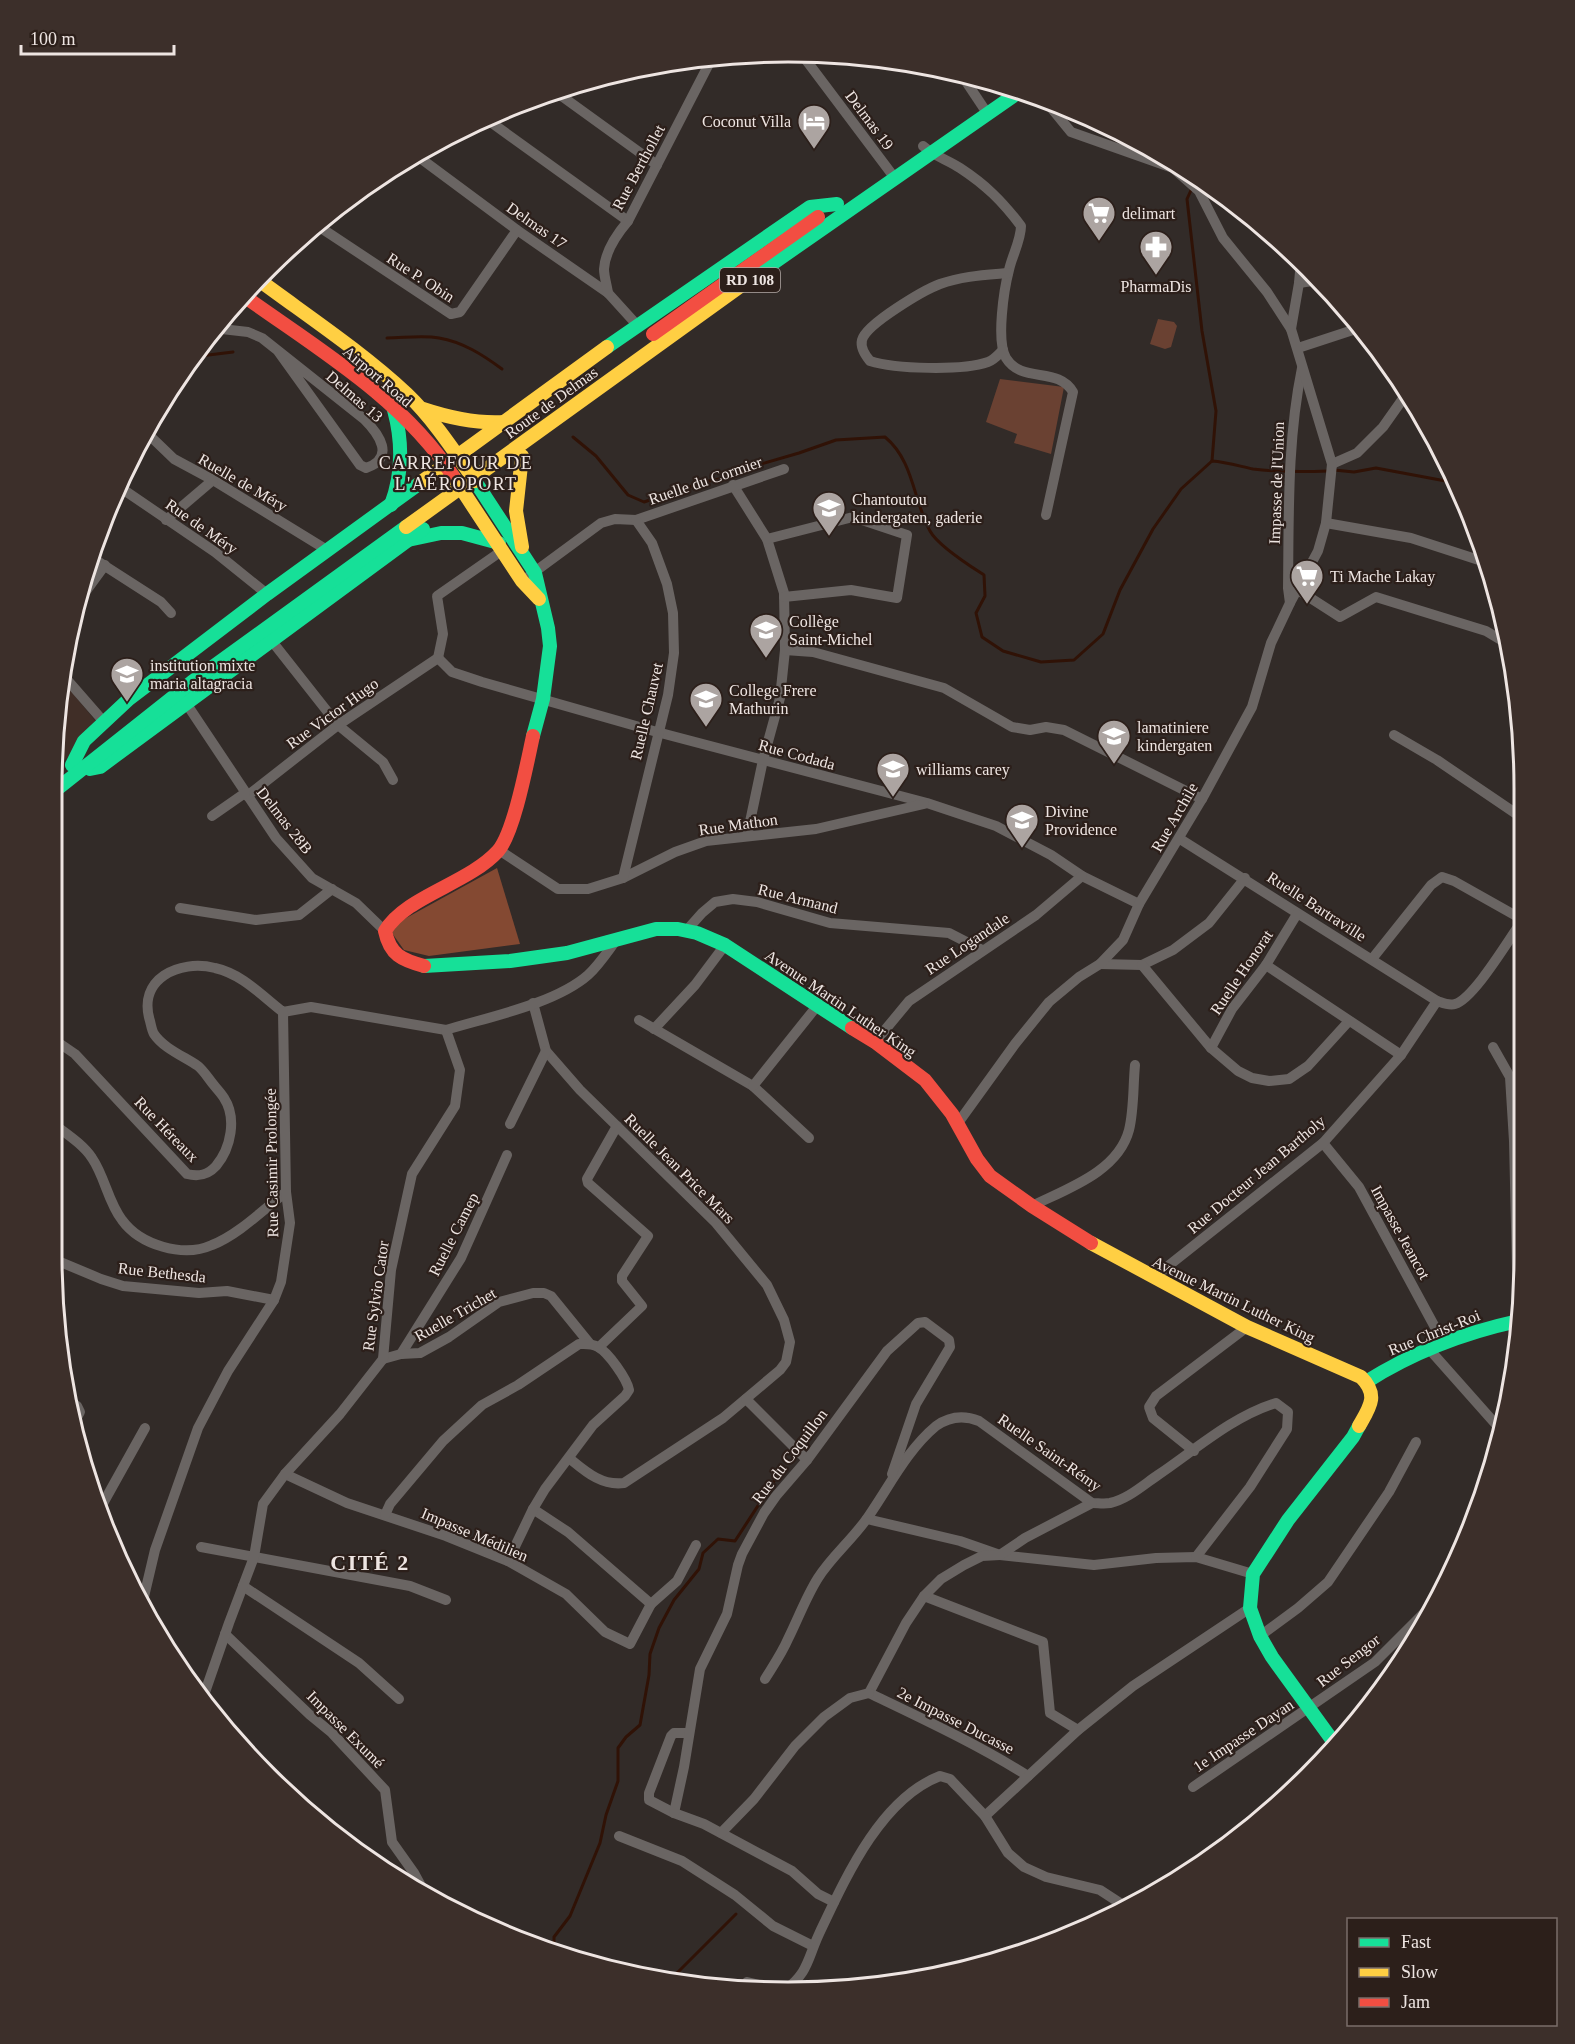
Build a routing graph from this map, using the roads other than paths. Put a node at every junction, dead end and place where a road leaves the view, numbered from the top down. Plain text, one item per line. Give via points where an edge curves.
1 (808, 62) edge
2 (708, 66) edge
3 (968, 84) edge
4 (1001, 94) edge
5 (563, 97) edge
6 (1010, 97) edge
7 (985, 110) junction
8 (1056, 113) edge
9 (493, 124) edge
10 (927, 149) junction
11 (1148, 158) edge
12 (423, 160) edge
13 (657, 165) junction
14 (891, 173) junction
15 (1191, 184) edge
16 (840, 208) junction
17 (628, 221) junction
18 (324, 230) edge
19 (517, 230) junction
20 (1008, 273) junction
21 (1300, 273) edge
22 (1308, 282) edge
23 (1299, 283) junction
24 (265, 284) edge
25 (608, 293) junction
26 (250, 300) edge
27 (638, 325) junction
28 (225, 329) edge
29 (1291, 329) junction
30 (1351, 331) edge
31 (1298, 348) junction
32 (278, 351) junction
33 (1003, 351) junction
34 (1303, 365) junction
35 (1401, 401) edge
36 (422, 409) junction
37 (394, 410) junction
38 (505, 422) junction
39 (152, 437) edge
40 (455, 452) junction
41 (522, 456) junction
42 (446, 465) junction
43 (784, 469) dead end
44 (1332, 469) junction
45 (213, 480) junction
46 (733, 485) junction
47 (480, 487) junction
48 (125, 491) edge
49 (469, 499) junction
50 (391, 505) junction
51 (1046, 515) dead end
52 (166, 520) junction
53 (636, 520) junction
54 (1326, 523) junction
55 (767, 539) junction
56 (408, 540) junction
57 (501, 547) junction
58 (327, 550) junction
59 (1477, 559) edge
60 (98, 561) edge
61 (529, 564) junction
62 (105, 565) junction
63 (522, 581) junction
64 (91, 585) edge
65 (1298, 590) junction
66 (267, 594) junction
67 (784, 597) junction
68 (541, 601) junction
69 (1290, 603) junction
70 (171, 613) dead end
71 (1498, 638) edge
72 (271, 640) junction
73 (785, 650) junction
74 (438, 658) junction
75 (70, 683) edge
76 (543, 699) junction
77 (186, 703) junction
78 (104, 722) junction
79 (338, 725) junction
80 (657, 732) junction
81 (1394, 735) dead end
82 (763, 760) junction
83 (75, 769) junction
84 (61, 777) edge
85 (393, 780) dead end
86 (61, 783) edge
87 (246, 794) junction
88 (1202, 800) junction
89 (927, 803) junction
90 (1514, 811) edge
91 (212, 816) dead end
92 (747, 836) junction
93 (1180, 838) junction
94 (499, 850) junction
95 (1082, 876) junction
96 (623, 878) junction
97 (1245, 878) junction
98 (332, 889) junction
99 (1139, 904) junction
100 (180, 908) dead end
101 (1297, 914) junction
102 (1514, 915) edge
103 (385, 931) junction
104 (686, 931) junction
105 (1514, 933) edge
106 (617, 939) junction
107 (725, 945) junction
108 (982, 950) junction
109 (1372, 959) junction
110 (1100, 964) junction
111 (1266, 964) junction
112 (1142, 965) junction
113 (1437, 1001) junction
114 (533, 1003) junction
115 (817, 1006) junction
116 (283, 1012) junction
117 (639, 1020) dead end
118 (1349, 1021) junction
119 (654, 1029) junction
120 (446, 1030) junction
121 (876, 1042) junction
122 (61, 1044) edge
123 (1493, 1047) dead end
124 (1211, 1048) junction
125 (546, 1051) junction
126 (1401, 1055) junction
127 (1135, 1065) dead end
128 (753, 1086) junction
129 (1514, 1119) edge
130 (510, 1124) dead end
131 (958, 1124) junction
132 (617, 1126) junction
133 (61, 1130) edge
134 (809, 1138) dead end
135 (1323, 1143) junction
136 (507, 1155) dead end
137 (286, 1192) junction
138 (1032, 1206) junction
139 (61, 1262) edge
140 (1153, 1278) junction
141 (274, 1300) junction
142 (1510, 1323) edge
143 (1247, 1327) junction
144 (1443, 1342) junction
145 (594, 1346) junction
146 (1429, 1349) junction
147 (401, 1354) junction
148 (383, 1359) junction
149 (1366, 1382) junction
150 (746, 1399) junction
151 (1494, 1422) edge
152 (145, 1428) dead end
153 (1416, 1442) dead end
154 (1194, 1451) junction
155 (569, 1458) junction
156 (807, 1460) junction
157 (285, 1474) junction
158 (889, 1483) junction
159 (104, 1501) edge
160 (1092, 1503) junction
161 (533, 1509) junction
162 (385, 1515) junction
163 (867, 1519) junction
164 (696, 1545) dead end
165 (201, 1547) dead end
166 (1000, 1555) junction
167 (254, 1557) junction
168 (1196, 1557) junction
169 (508, 1562) junction
170 (1253, 1574) junction
171 (243, 1586) junction
172 (145, 1594) edge
173 (924, 1596) junction
174 (446, 1600) dead end
175 (651, 1604) junction
176 (1250, 1608) junction
177 (1414, 1623) edge
178 (225, 1634) junction
179 (1260, 1636) junction
180 (765, 1679) dead end
181 (206, 1690) edge
182 (869, 1693) junction
183 (399, 1699) dead end
184 (1310, 1708) junction
185 (1078, 1730) junction
186 (688, 1733) junction
187 (1331, 1738) edge
188 (1028, 1776) junction
189 (1193, 1787) dead end
190 (674, 1813) junction
191 (985, 1815) junction
192 (721, 1833) junction
193 (619, 1836) dead end
194 (419, 1882) edge
195 (834, 1902) junction
196 (1119, 1902) edge
197 (813, 1946) junction
198 (797, 1982) edge

1 - 14 street, Delmas 19
2 - 13 street, Rue Berthollet
3 - 7 street
4 - 7 main road, Route de Delmas / RD 108
5 - 13 street
6 - 7 main road, Route de Delmas / RD 108
7 - 10 main road, Route de Delmas / RD 108
8 - 11 street, Rue Archile via 1071,132
9 - 17 street
10 - 14 main road, Route de Delmas / RD 108
10 - 20 street via 981,182 1022,225
12 - 19 street, Delmas 17
13 - 17 street, Rue Berthollet
14 - 16 main road, Route de Delmas / RD 108
15 - 29 street, Rue Archile via 1199,191 1223,238 1268,292
16 - 27 main road via 810,207
16 - 41 main road via 831,234
16 - 83 main road, Route de Delmas / RD 108 via 267,621
17 - 25 street, Rue Berthollet via 609,250 604,269
18 - 19 street, Rue P. Obin via 451,314 460,312
19 - 25 street, Delmas 17
20 - 33 street via 1000,338
20 - 33 street via 973,275 939,284 885,316 862,339 864,354 870,361 893,366 948,368 987,362
21 - 23 street
22 - 23 street
23 - 29 street
24 - 36 main road, Airport Road via 364,358
25 - 27 street, Delmas 17
26 - 37 main road, Airport Road via 365,382
27 - 38 main road
28 - 32 street, Delmas 13 via 248,332
29 - 31 street, Rue Archile
30 - 31 street
31 - 34 street, Rue Archile
32 - 32 street, Delmas 13 via 360,465 375,465 383,447 370,425
33 - 51 street via 1019,370 1058,378 1073,392
34 - 44 street, Rue Archile
34 - 69 street, Impasse de l'Union via 1294,404 1289,471
35 - 44 street via 1357,453
36 - 38 main road via 465,422
36 - 40 main road, Airport Road
37 - 42 main road, Airport Road
37 - 50 main road via 400,429 402,468
38 - 40 main road
39 - 45 street, Ruelle de Méry via 174,459
40 - 42 main road
40 - 47 main road
41 - 47 main road
41 - 61 main road via 516,511
42 - 49 main road, Airport Road
42 - 50 main road
43 - 46 street, Ruelle du Cormier
44 - 54 street, Rue Archile
45 - 52 street
45 - 58 street, Ruelle de Méry
46 - 53 street, Ruelle du Cormier
46 - 55 street
47 - 49 main road
47 - 61 main road
48 - 52 street, Rue de Méry
49 - 56 main road
49 - 57 main road
50 - 58 main road
52 - 66 street, Rue de Méry via 223,558
53 - 61 street, Ruelle du Cormier via 615,519 601,524
53 - 80 street, Ruelle Chauvet via 652,543 673,613 674,653
54 - 59 street via 1411,538
54 - 65 street, Rue Archile via 1318,551
55 - 67 street
55 - 67 street via 853,517 906,536 897,598 851,590
56 - 57 main road via 462,533
56 - 72 main road
57 - 63 main road
57 - 74 street via 437,596 443,634
58 - 66 main road
60 - 62 street
61 - 63 street, Ruelle du Cormier
61 - 68 main road
62 - 64 street
62 - 70 street via 161,602
63 - 68 main road
65 - 69 street, Rue Archile
65 - 71 street via 1340,617 1376,597 1486,631
66 - 78 main road
67 - 73 street
68 - 76 main road via 550,646
69 - 88 street, Rue Archile via 1271,643 1252,707
72 - 77 main road
72 - 79 street
73 - 82 street via 780,698
73 - 88 street via 813,652 944,688 1012,727 1064,730
74 - 76 street, Rue Codada via 452,672
74 - 79 street, Rue Victor Hugo
75 - 78 street
76 - 80 street, Rue Codada
76 - 94 main road via 510,828
77 - 83 main road via 100,767
77 - 87 street, Delmas 28B
78 - 83 main road via 84,741
79 - 85 street via 383,762
79 - 87 street, Rue Victor Hugo
80 - 82 street, Rue Codada
80 - 96 street, Ruelle Chauvet
81 - 90 street
82 - 89 street, Rue Codada
82 - 92 street
83 - 84 main road, Route de Delmas / RD 108
83 - 86 main road, Route de Delmas / RD 108
87 - 91 street, Rue Victor Hugo
87 - 98 street, Delmas 28B via 276,838 312,878
88 - 93 street, Rue Archile
89 - 92 street, Rue Mathon via 816,829
89 - 95 street, Rue Codada via 996,826
92 - 96 street, Rue Mathon via 706,840
93 - 97 street, Ruelle Bartraville
93 - 99 street, Rue Archile
94 - 96 street, Rue Mathon via 558,889 588,890
94 - 103 main road via 474,872 391,921
95 - 99 street, Rue Codada
95 - 108 street, Rue Logandale via 1036,915
97 - 101 street, Ruelle Bartraville
97 - 112 street via 1209,924 1173,950
98 - 100 street via 299,915 256,920
98 - 103 street, Delmas 28B via 356,903
99 - 110 street, Rue Archile via 1123,940
101 - 109 street, Ruelle Bartraville
101 - 111 street, Ruelle Honorat
102 - 109 street via 1442,877 1431,885
103 - 106 main road, Avenue Martin Luther King via 388,945 394,951 424,966 510,961 567,953
104 - 106 main road, Avenue Martin Luther King via 656,929
104 - 107 main road, Avenue Martin Luther King
104 - 108 street, Rue Armand via 715,902 733,899 830,923 949,933
105 - 113 street via 1477,985 1458,1004
106 - 114 street via 588,975 562,992
107 - 115 main road, Avenue Martin Luther King
107 - 119 street
108 - 121 street, Rue Logandale via 909,1001
109 - 113 street, Ruelle Bartraville
110 - 112 street
110 - 131 street, Rue Archile via 1049,1002
111 - 118 street
111 - 124 street, Ruelle Honorat via 1232,1009
112 - 124 street, Ruelle Honorat
113 - 126 street, Rue Docteur Jean Bartholy
114 - 120 street
114 - 125 street, Ruelle Jean Price Mars
115 - 121 main road, Avenue Martin Luther King
115 - 128 street
116 - 120 street via 311,1007
116 - 122 street, Rue Héreaux via 239,977 214,968 190,966 168,971 151,989 146,1009 154,1034 178,1055 200,1067 225,1099 231,1119 229,1141 220,1160 203,1175 188,1174 75,1054
116 - 137 street, Rue Casimir Prolongée
117 - 119 street
118 - 124 street, Ruelle Honorat via 1308,1066 1289,1079 1252,1078
118 - 126 street
119 - 128 street
120 - 148 street, Rue Sylvio Cator via 460,1070 455,1106 412,1174 391,1270
121 - 131 main road, Avenue Martin Luther King via 925,1080
123 - 129 street via 1510,1077
125 - 130 street
125 - 132 street, Ruelle Jean Price Mars
126 - 135 street, Rue Docteur Jean Bartholy
127 - 138 street via 1129,1131 1117,1153 1085,1180
128 - 134 street
131 - 138 main road, Avenue Martin Luther King via 990,1176
132 - 145 street via 587,1179 648,1236 622,1276 642,1306
132 - 150 street, Ruelle Jean Price Mars via 716,1223 767,1285 784,1320 790,1342 786,1362
133 - 137 street via 89,1154 122,1220 138,1237 158,1246 194,1250 212,1246
135 - 140 street, Rue Docteur Jean Bartholy
135 - 144 street, Impasse Jeancot via 1359,1187
136 - 147 street, Ruelle Camep via 461,1258
137 - 141 street, Rue Casimir Prolongée via 289,1234
138 - 140 main road, Avenue Martin Luther King
139 - 141 street, Rue Bethesda via 123,1286 199,1293 227,1291
140 - 143 main road, Avenue Martin Luther King
141 - 172 street, Rue Casimir Prolongée via 228,1371 198,1428 155,1550
142 - 144 main road, Rue Christ-Roi
143 - 149 main road, Avenue Martin Luther King
143 - 154 street via 1156,1396 1149,1407 1153,1418
144 - 146 main road, Rue Christ-Roi
145 - 147 street, Ruelle Trichet via 551,1296 533,1293 499,1302 420,1353
145 - 155 street, Ruelle Trichet via 605,1352 629,1390 593,1425
145 - 162 street via 579,1344 482,1405 443,1441
146 - 149 main road, Rue Christ-Roi
146 - 151 street
147 - 148 street, Ruelle Trichet
148 - 157 street, Rue Sylvio Cator
149 - 170 main road via 1372,1404 1353,1437 1288,1520
150 - 155 street via 624,1483 600,1480
150 - 156 street
152 - 159 street
153 - 179 street via 1389,1492 1328,1582
154 - 160 street, Ruelle Saint-Rémy via 1135,1492 1113,1502
154 - 168 street, Ruelle Saint-Rémy via 1258,1408 1276,1403 1288,1412 1287,1429 1250,1487
155 - 161 street
156 - 158 street, Rue du Coquillon via 887,1351 918,1323 925,1322 949,1340 950,1347 916,1404
156 - 186 street, Rue du Coquillon via 764,1513 738,1565 727,1614 699,1669
157 - 162 street, Impasse Médilien via 347,1503
157 - 167 street, Rue Sylvio Cator via 263,1504
158 - 160 street, Ruelle Saint-Rémy via 937,1425 961,1416 986,1425
158 - 163 street, Ruelle Saint-Rémy
160 - 166 street
161 - 169 street
161 - 175 street via 568,1533
162 - 169 street, Impasse Médilien
163 - 166 street
163 - 180 street, Ruelle Saint-Rémy via 819,1576
164 - 175 street via 677,1581
165 - 167 street
166 - 168 street via 1094,1565
166 - 173 street via 982,1556 964,1565 941,1579
167 - 171 street, Rue Sylvio Cator
167 - 174 street via 410,1586
168 - 170 street
169 - 175 street, Impasse Médilien via 566,1594 605,1632 630,1644
170 - 176 main road
171 - 178 street, Rue Sylvio Cator
171 - 183 street via 359,1663
173 - 182 street
173 - 185 street via 1043,1642 1050,1713
176 - 179 main road
176 - 185 street via 1133,1686
177 - 184 street, Rue Sengor via 1375,1662
178 - 181 street, Rue Sylvio Cator
178 - 194 street, Impasse Exumé via 332,1733 385,1790 392,1842
179 - 184 main road
182 - 188 street, 2e Impasse Ducasse via 954,1733
182 - 192 street via 850,1698 824,1717
184 - 187 main road
184 - 189 street, 1e Impasse Dayan
185 - 188 street
186 - 190 street, Rue du Coquillon
186 - 190 street via 674,1732 670,1736 648,1796 651,1802
188 - 191 street
190 - 192 street
191 - 195 street via 950,1779 933,1779 895,1807 874,1832
191 - 196 street via 1008,1853 1024,1867 1046,1877 1100,1890
192 - 195 street via 792,1871 818,1894
193 - 197 street via 682,1861 735,1895 773,1926
195 - 197 street
197 - 198 street

